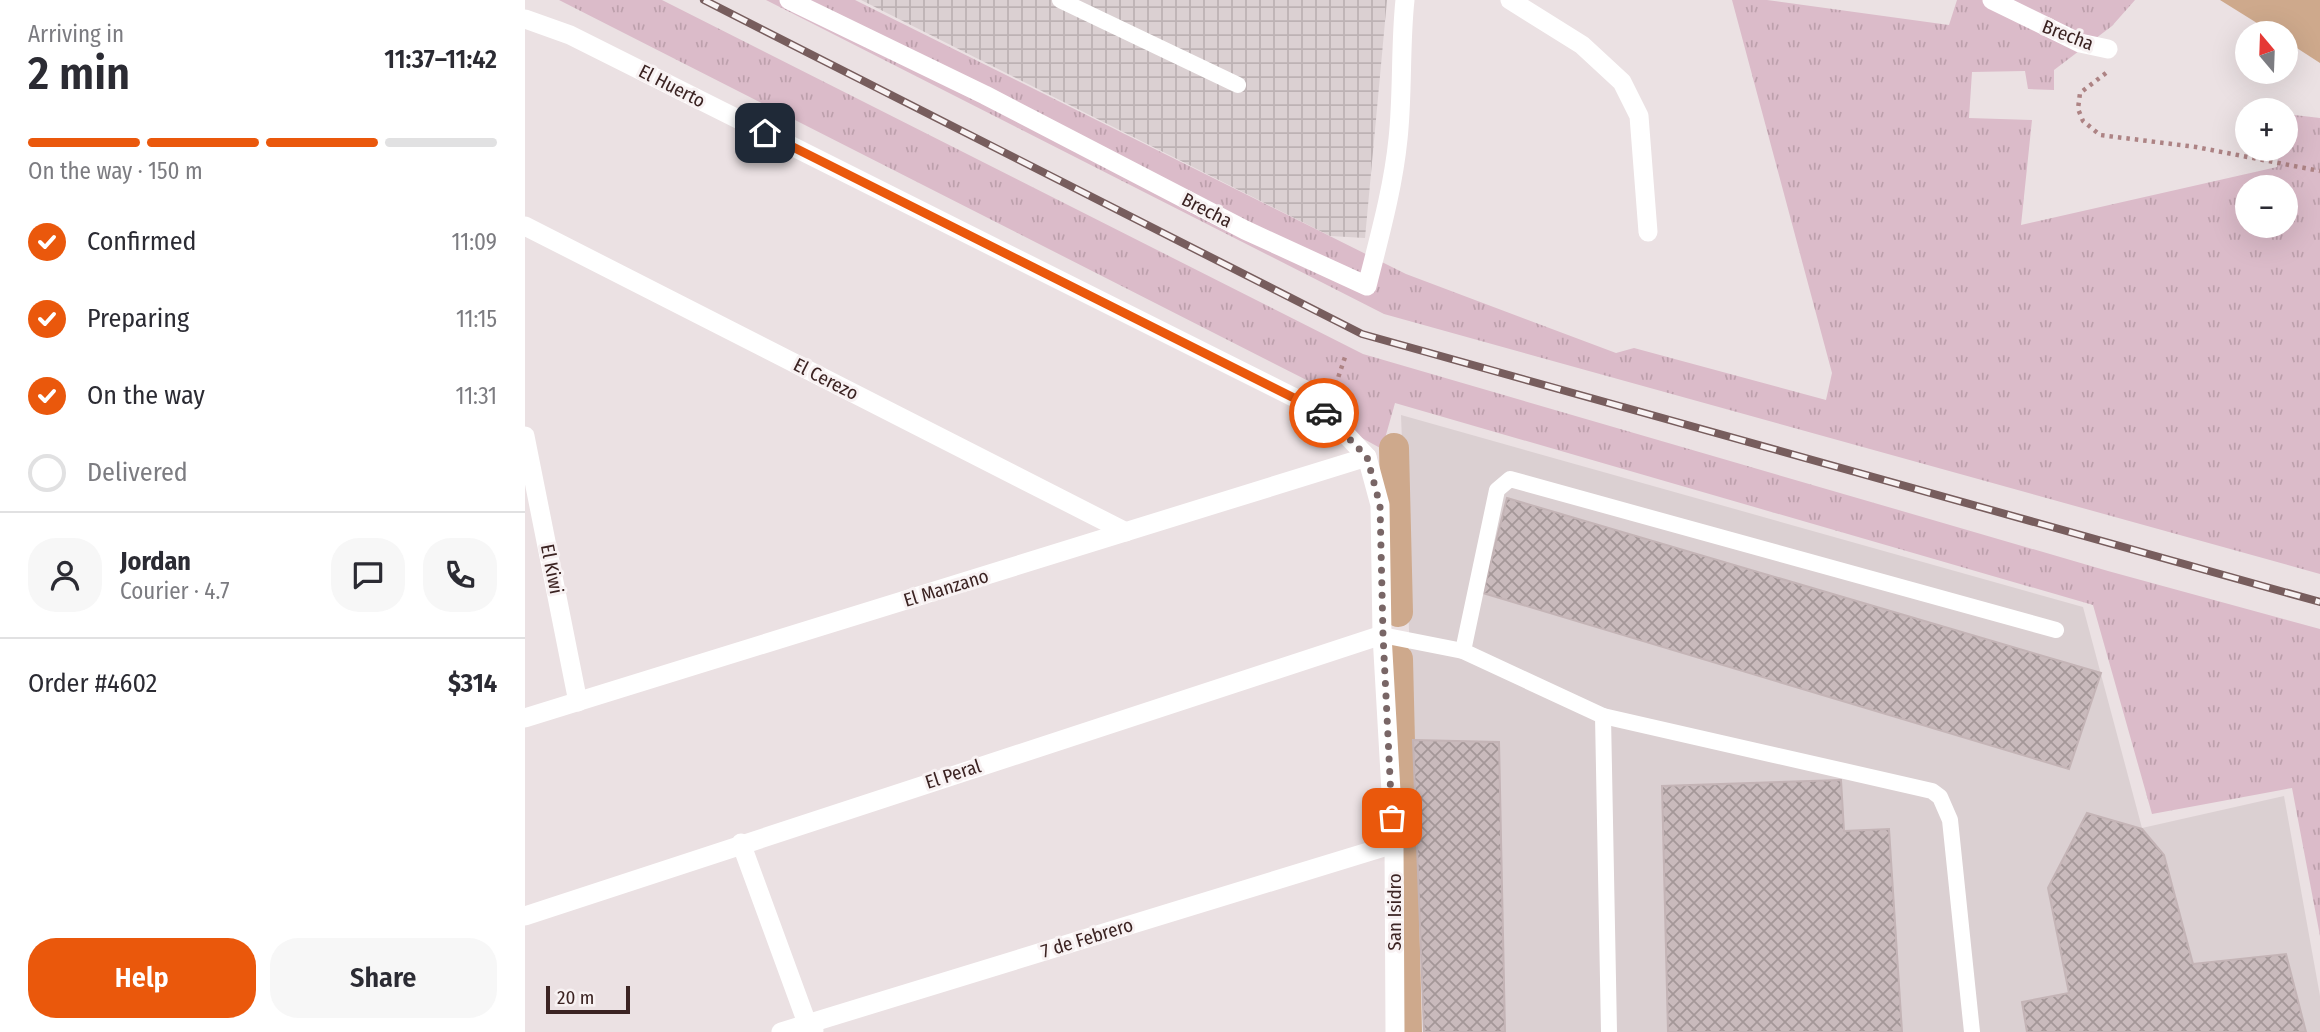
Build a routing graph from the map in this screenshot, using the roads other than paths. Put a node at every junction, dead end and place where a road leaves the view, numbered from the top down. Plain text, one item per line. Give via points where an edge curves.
1 (789, 0) edge
2 (1060, 0) edge
3 (1405, 0) edge
4 (1510, 0) edge
5 (1992, 0) edge
6 (525, 19) edge
7 (2108, 49) road end
8 (1238, 85) dead end
9 (525, 226) edge
10 (1649, 232) dead end
11 (525, 436) edge
12 (1367, 457) junction
13 (1126, 532) junction
14 (2056, 630) dead end
15 (1383, 635) junction
16 (1463, 651) junction
17 (578, 702) junction
18 (1603, 716) junction
19 (525, 718) edge
20 (741, 843) junction
21 (1394, 844) junction
22 (525, 916) edge
23 (812, 1027) edge
24 (781, 1032) edge
25 (1395, 1032) edge
26 (1609, 1032) edge
27 (1972, 1032) edge

1 - 3 street, Brecha via 1245,230 1367,286 1398,140
2 - 8 lane
4 - 10 street via 1582,45 1622,82 1639,116
5 - 7 street, Brecha via 2080,43
6 - 12 street, El Huerto via 582,41 1327,414
9 - 13 street, El Cerezo
11 - 17 street, El Kiwi
12 - 13 street, El Manzano
12 - 15 street, San Isidro via 1380,505
13 - 17 street, El Manzano
14 - 16 lane via 1510,479 1497,490
15 - 16 lane
15 - 20 street, El Peral
15 - 21 street, San Isidro
16 - 18 lane
17 - 19 street, El Manzano
18 - 26 lane
18 - 27 lane via 1932,791 1940,797 1950,820
20 - 22 street, El Peral
20 - 23 street
21 - 23 street, 7 de Febrero
21 - 25 street, San Isidro
23 - 24 street, 7 de Febrero

